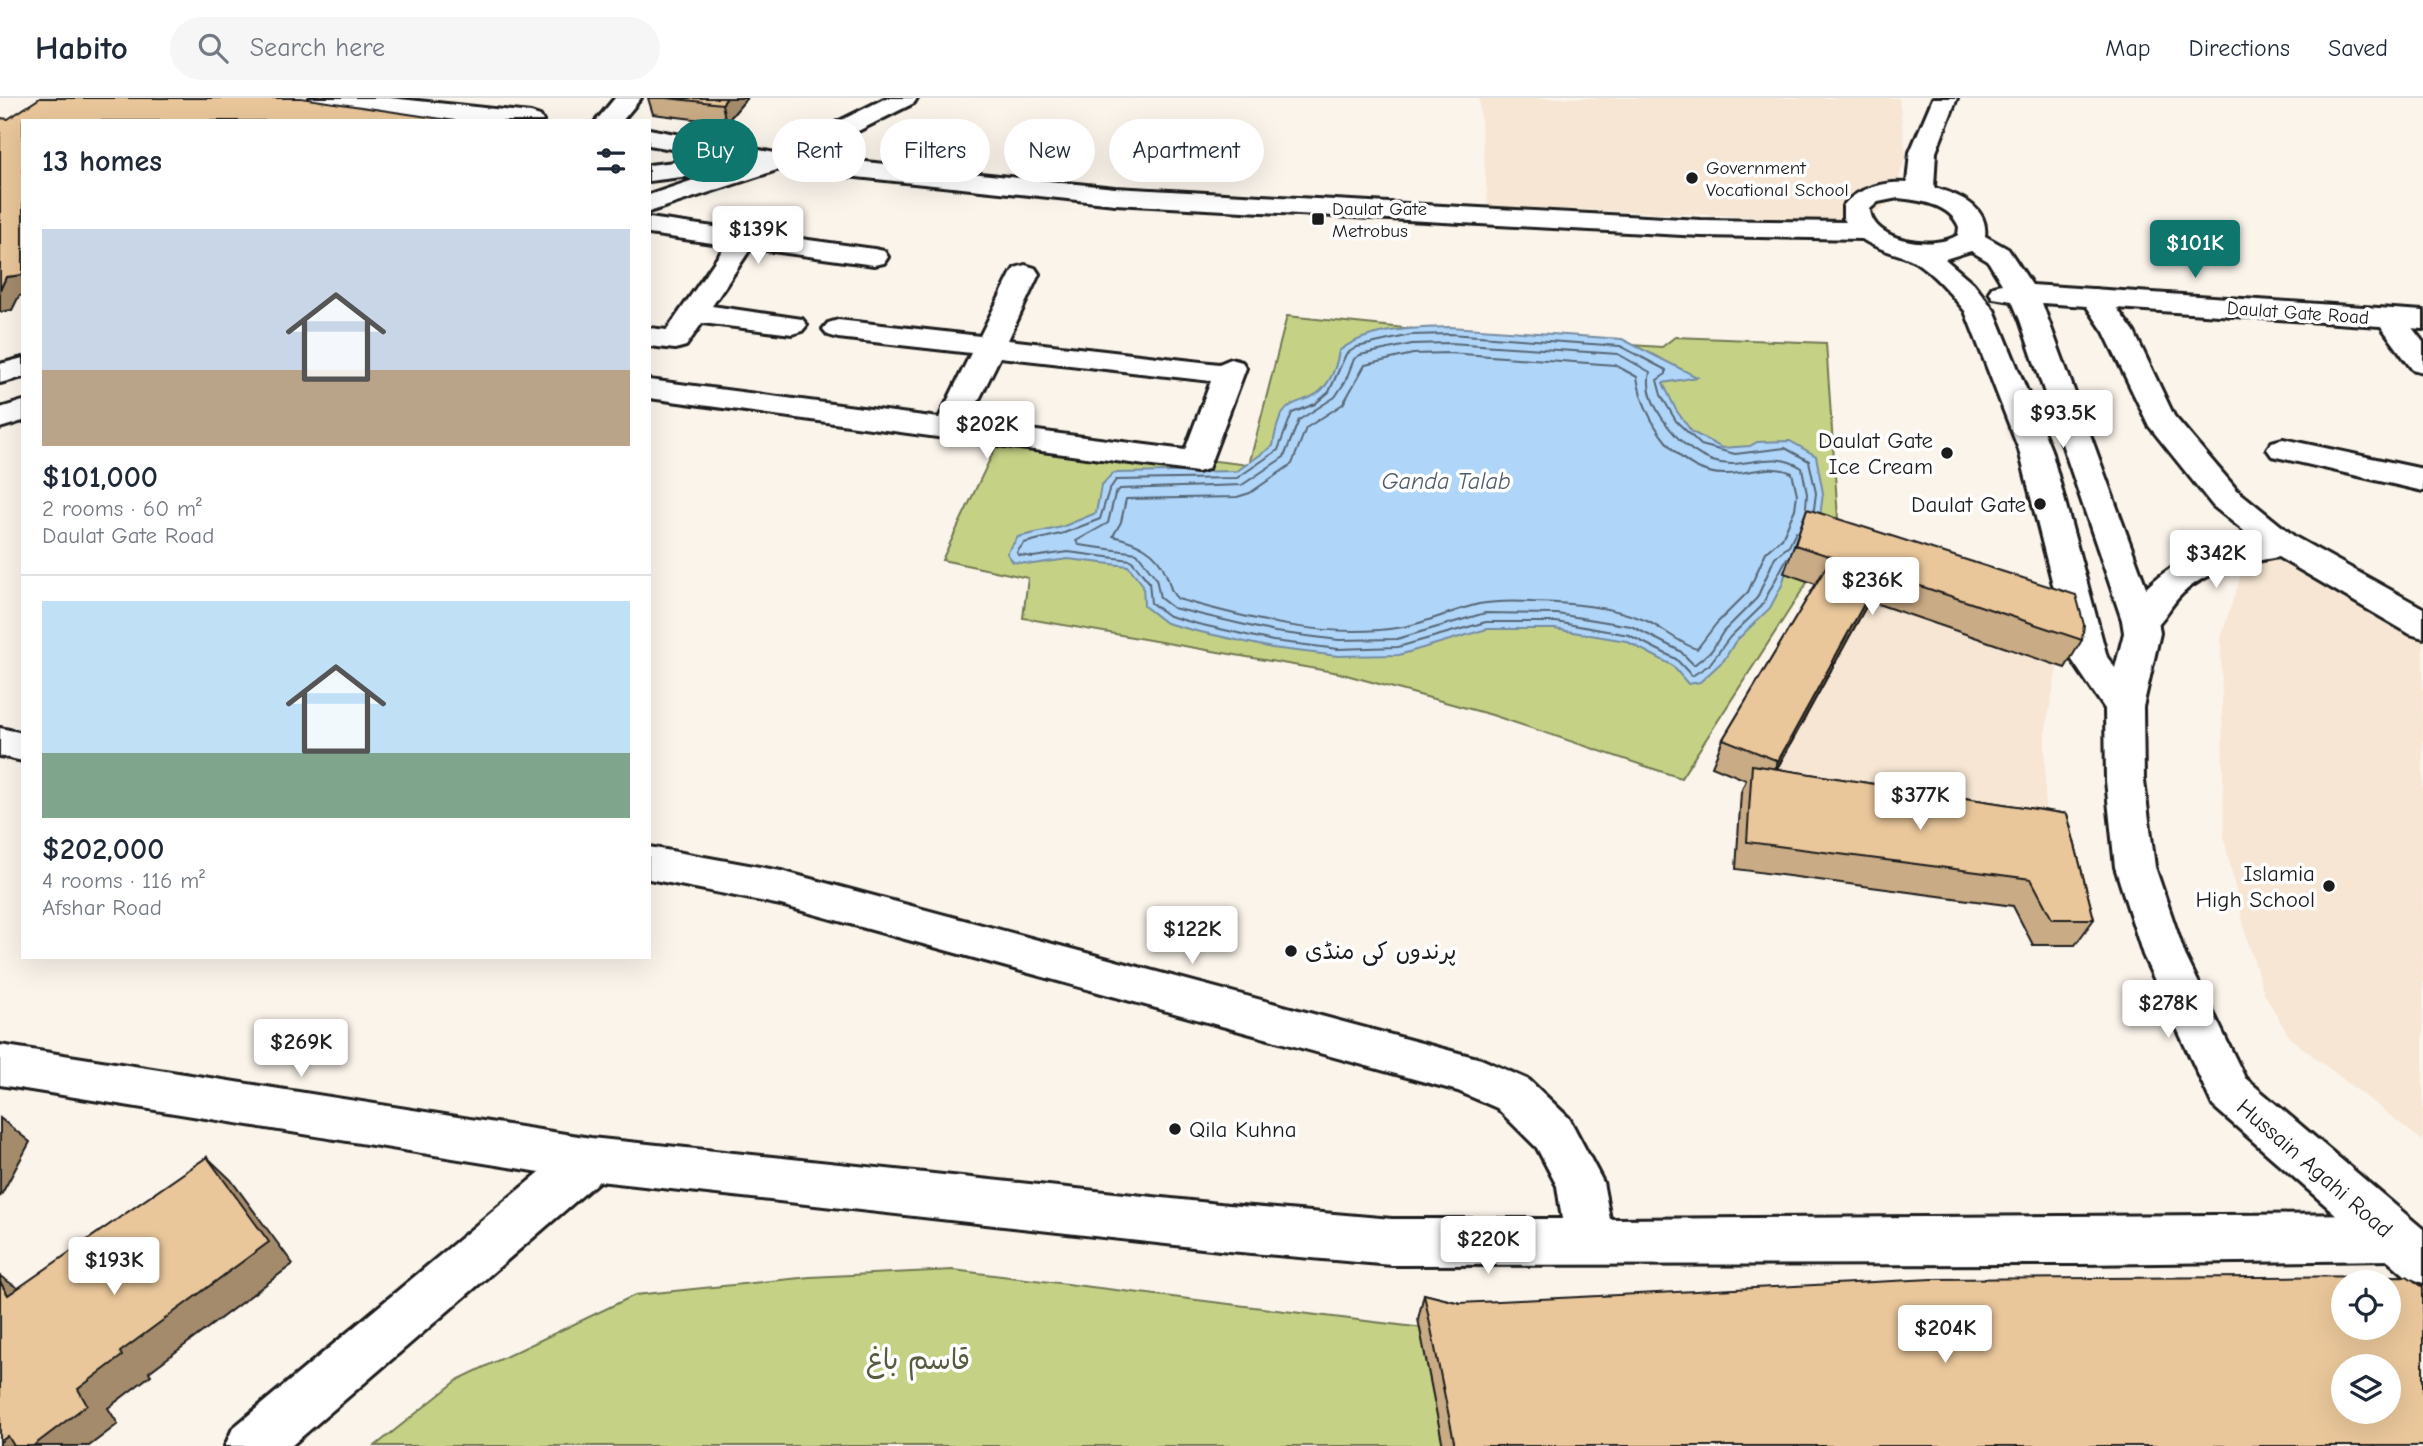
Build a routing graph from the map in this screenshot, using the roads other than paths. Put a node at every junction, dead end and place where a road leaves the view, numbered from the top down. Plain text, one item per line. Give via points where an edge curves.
1 (323, 98) edge
2 (629, 98) edge
3 (905, 98) edge
4 (1945, 98) edge
5 (513, 119) edge
6 (610, 119) edge
7 (863, 119) edge
8 (651, 137) edge
9 (772, 160) edge
10 (772, 162) edge
11 (772, 163) edge
12 (866, 170) edge
13 (651, 173) edge
14 (1920, 192) junction
15 (651, 203) edge
16 (651, 226) edge
17 (1865, 231) junction
18 (744, 239) junction
19 (1971, 239) junction
20 (1919, 252) junction
21 (874, 257) dead end
22 (1025, 274) dead end
23 (1963, 289) junction
24 (2023, 294) junction
25 (2095, 298) junction
26 (694, 313) junction
27 (2390, 318) junction
28 (2423, 320) edge
29 (792, 325) dead end
30 (838, 329) dead end
31 (651, 337) edge
32 (990, 347) junction
33 (2423, 362) edge
34 (21, 368) edge
35 (0, 374) edge
36 (651, 389) edge
37 (21, 412) edge
38 (0, 418) edge
39 (949, 429) junction
40 (2283, 449) dead end
41 (2423, 480) edge
42 (2283, 545) junction
43 (2140, 620) junction
44 (2423, 625) edge
45 (2124, 707) junction
46 (0, 742) edge
47 (21, 747) edge
48 (651, 863) edge
49 (0, 1065) edge
50 (591, 1159) junction
51 (1590, 1241) junction
52 (2408, 1248) edge
53 (250, 1446) edge

1 - 5 main road
2 - 6 main road
3 - 7 main road
4 - 14 main road via 1923,152
8 - 9 main road
10 - 13 main road
11 - 15 main road
12 - 17 main road via 1115,196 1701,228
14 - 17 main road via 1878,192 1863,198 1856,219
14 - 19 main road via 1964,212 1972,221
16 - 18 main road
17 - 20 main road
18 - 21 main road
18 - 26 main road
19 - 20 main road via 1951,250
19 - 24 main road, Hussain Agahi Road via 1998,255
20 - 23 main road
22 - 32 main road
23 - 24 main road, Daulat Gate Road
23 - 45 main road via 1979,310 2035,450 2090,660
24 - 25 main road, Daulat Gate Road
24 - 43 main road, Hussain Agahi Road
25 - 27 main road, Daulat Gate Road
25 - 42 main road via 2119,332 2160,419 2225,498
26 - 29 main road
26 - 31 main road via 675,340
27 - 28 main road, Daulat Gate Road
27 - 33 main road
30 - 32 main road
32 - 39 main road
32 - 39 main road via 1230,371 1197,462
34 - 35 main road
36 - 39 main road
37 - 38 main road
40 - 41 main road
42 - 43 main road via 2241,552 2204,565 2173,583
42 - 44 main road
43 - 45 main road, Hussain Agahi Road via 2142,634
45 - 52 main road, Hussain Agahi Road via 2125,781 2135,867 2164,955 2229,1092
46 - 47 main road
48 - 51 main road via 781,888 1465,1073 1513,1094 1553,1133 1580,1182
49 - 50 main road
50 - 51 main road via 1378,1241
50 - 53 main road
51 - 52 main road via 2079,1241

